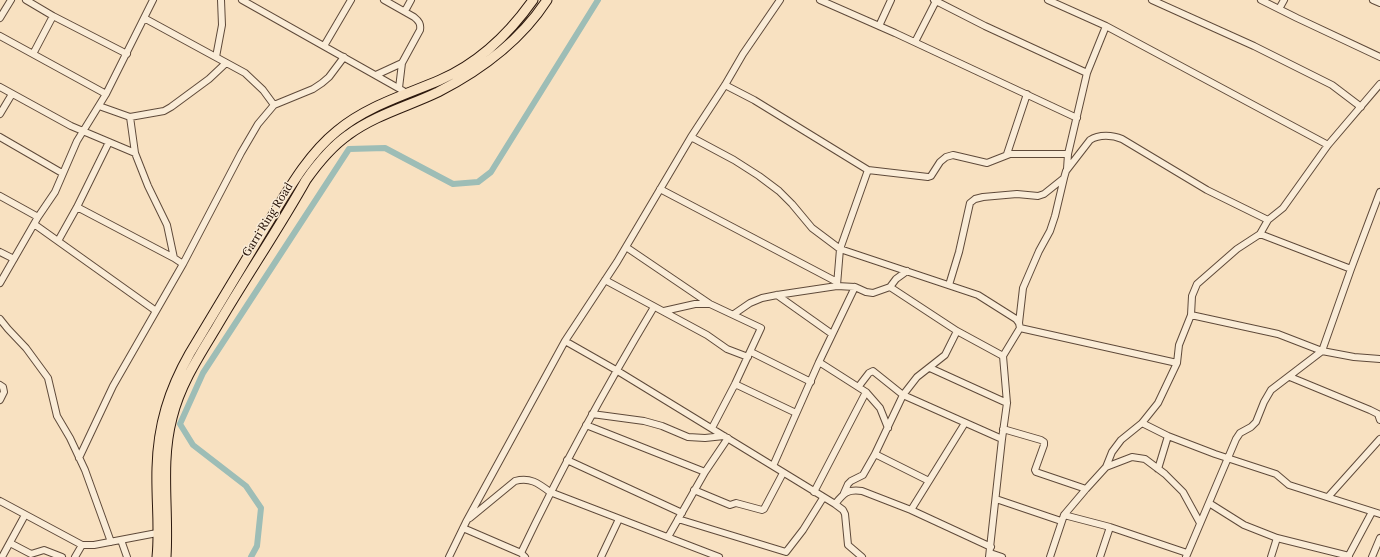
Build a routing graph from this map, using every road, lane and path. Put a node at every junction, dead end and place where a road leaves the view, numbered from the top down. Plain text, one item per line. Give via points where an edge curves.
1 (11, 0) edge
2 (26, 0) edge
3 (153, 0) edge
4 (221, 0) edge
5 (242, 0) edge
6 (351, 0) edge
7 (384, 0) edge
8 (411, 0) edge
9 (533, 0) edge
10 (546, 0) edge
11 (780, 0) edge
12 (820, 0) edge
13 (891, 0) edge
14 (1048, 0) edge
15 (1152, 0) edge
16 (1261, 0) edge
17 (1284, 0) edge
18 (1373, 0) edge
19 (935, 1) edge
20 (1380, 3) edge
21 (1279, 9) junction
22 (405, 11) junction
23 (53, 16) junction
24 (0, 18) edge
25 (144, 18) junction
26 (879, 26) junction
27 (1106, 26) junction
28 (0, 36) edge
29 (915, 42) junction
30 (324, 46) junction
31 (33, 54) junction
32 (127, 54) junction
33 (216, 57) junction
34 (344, 57) junction
35 (1380, 57) edge
36 (226, 63) junction
37 (402, 63) junction
38 (1087, 73) junction
39 (376, 76) junction
40 (1380, 84) edge
41 (725, 85) junction
42 (0, 87) edge
43 (403, 91) junction
44 (12, 94) junction
45 (106, 94) junction
46 (1027, 94) junction
47 (274, 105) junction
48 (99, 106) junction
49 (1361, 106) junction
50 (0, 114) edge
51 (130, 117) junction
52 (1077, 118) junction
53 (83, 130) junction
54 (0, 137) edge
55 (691, 137) junction
56 (110, 142) junction
57 (1328, 145) junction
58 (135, 153) junction
59 (1007, 154) junction
60 (1068, 154) junction
61 (868, 170) junction
62 (1066, 171) junction
63 (62, 173) junction
64 (1064, 178) junction
65 (660, 189) junction
66 (1380, 192) edge
67 (0, 196) edge
68 (77, 207) junction
69 (38, 217) junction
70 (1268, 220) junction
71 (34, 224) junction
72 (1260, 234) junction
73 (58, 240) junction
74 (626, 246) junction
75 (840, 249) junction
76 (0, 252) edge
77 (174, 258) junction
78 (14, 259) junction
79 (183, 264) junction
80 (1350, 269) junction
81 (907, 271) junction
82 (605, 280) junction
83 (0, 283) edge
84 (837, 284) junction
85 (949, 285) junction
86 (855, 287) junction
87 (890, 287) junction
88 (777, 295) junction
89 (710, 304) junction
90 (654, 307) junction
91 (156, 311) junction
92 (664, 311) junction
93 (734, 314) junction
94 (1191, 315) junction
95 (0, 319) edge
96 (1020, 326) junction
97 (957, 331) junction
98 (832, 334) junction
99 (566, 341) junction
100 (1322, 351) junction
101 (750, 354) junction
102 (1003, 356) junction
103 (1380, 359) edge
104 (819, 362) junction
105 (1177, 363) junction
106 (930, 368) junction
107 (616, 370) junction
108 (1290, 377) junction
109 (811, 382) junction
110 (735, 384) junction
111 (0, 385) edge
112 (858, 386) junction
113 (866, 392) junction
114 (903, 395) junction
115 (0, 400) edge
116 (1007, 403) junction
117 (796, 413) junction
118 (592, 414) junction
119 (1380, 420) edge
120 (965, 423) junction
121 (1142, 423) junction
122 (586, 425) junction
123 (712, 428) junction
124 (888, 428) junction
125 (1003, 429) junction
126 (1168, 436) junction
127 (726, 437) junction
128 (1002, 439) junction
129 (1380, 439) edge
130 (875, 454) junction
131 (80, 458) junction
132 (1227, 458) junction
133 (567, 460) junction
134 (773, 466) junction
135 (1106, 467) junction
136 (1158, 469) junction
137 (705, 472) junction
138 (783, 473) junction
139 (929, 481) junction
140 (1086, 488) junction
141 (694, 490) junction
142 (550, 492) junction
143 (814, 492) junction
144 (844, 493) junction
145 (1328, 497) junction
146 (823, 498) junction
147 (996, 499) junction
148 (0, 501) edge
149 (1209, 503) junction
150 (835, 504) junction
151 (911, 510) junction
152 (1372, 512) junction
153 (682, 513) junction
154 (1380, 514) edge
155 (25, 515) junction
156 (1064, 515) junction
157 (619, 519) junction
158 (678, 519) junction
159 (1061, 521) junction
160 (466, 522) junction
161 (1200, 523) junction
162 (1110, 527) junction
163 (463, 528) junction
164 (157, 533) junction
165 (668, 538) junction
166 (1277, 538) junction
167 (1380, 538) edge
168 (121, 540) junction
169 (111, 542) junction
170 (10, 543) junction
171 (82, 545) junction
172 (990, 552) edge
173 (1186, 555) edge
174 (523, 556) edge
175 (1349, 556) edge
176 (2, 557) edge
177 (62, 557) edge
178 (75, 557) edge
179 (127, 557) edge
180 (157, 557) edge
181 (166, 557) edge
182 (449, 557) edge
183 (601, 557) edge
184 (719, 557) edge
185 (862, 557) edge
186 (1002, 557) edge
187 (1050, 557) edge
188 (1100, 557) edge
189 (1271, 557) edge
190 (1372, 557) edge

1 - 24 street
2 - 23 street
3 - 25 street
4 - 33 street via 222,25
5 - 30 street
6 - 30 street
7 - 22 street
8 - 22 street
9 - 43 highway, Garri Ring Road via 512,28 477,59 441,80
10 - 181 highway, Garri Ring Road via 525,29 468,76 356,130 319,162 306,180 198,358 179,396 172,417 166,453
11 - 41 street
12 - 26 street
13 - 26 street
14 - 27 street
15 - 49 street via 1332,84
16 - 21 street
17 - 21 street
18 - 20 street
19 - 29 street
19 - 38 street
21 - 35 street
22 - 37 street via 421,25
23 - 31 street
23 - 32 street
25 - 32 street
25 - 33 street
26 - 29 street
27 - 38 street
27 - 57 street
28 - 31 street
29 - 46 street
30 - 34 street
31 - 45 street
32 - 45 street
33 - 36 street
34 - 39 street
34 - 47 street via 322,83
36 - 47 street via 254,80
36 - 51 street via 209,79 164,111
37 - 39 street
37 - 43 street
38 - 52 street
39 - 43 street
40 - 49 street
41 - 55 street
41 - 61 street
42 - 44 street
43 - 164 highway, Garri Ring Road via 352,120 316,151 282,201 180,371 167,403 159,445
44 - 50 street
44 - 53 street
45 - 48 street
46 - 52 street
46 - 59 street
47 - 79 street via 258,124 240,153
48 - 51 street
48 - 53 street
49 - 57 street
51 - 58 street
52 - 60 street
53 - 56 street
53 - 63 street
54 - 63 street
55 - 65 street
55 - 75 street via 740,164 779,192 812,228
56 - 58 street
56 - 68 street
57 - 70 street via 1283,208
58 - 77 street via 167,225
59 - 60 street
59 - 61 street via 987,163 953,155 946,157 931,176
60 - 62 street
61 - 75 street
62 - 64 street
62 - 70 street via 1090,140 1098,137 1116,137 1207,190
63 - 69 street via 55,192
64 - 85 street via 1038,196 1017,194 975,199 970,204
64 - 96 street via 1050,231 1023,288
65 - 74 street
65 - 84 street
66 - 80 street
67 - 69 street
68 - 73 street
68 - 77 street
69 - 71 street
70 - 72 street
71 - 73 street
71 - 78 street
72 - 80 street
72 - 94 street via 1237,249 1197,284 1192,296
73 - 91 street
74 - 82 street
74 - 89 street
75 - 81 street
75 - 84 street
76 - 78 street
77 - 79 street
78 - 83 street
79 - 91 street
80 - 100 street
81 - 85 street
81 - 87 street
82 - 90 street
82 - 99 street
84 - 86 street
84 - 88 street
85 - 96 street via 978,295 1016,319
86 - 87 street via 873,293
86 - 98 street
87 - 97 street
88 - 93 street via 750,303
88 - 98 street
89 - 92 street via 695,304
89 - 93 street
90 - 92 street
90 - 107 street
91 - 131 street via 113,386
92 - 101 street via 727,349
93 - 101 street via 761,328
94 - 100 street via 1278,334
94 - 105 street via 1179,345
95 - 131 street via 46,374 56,416
96 - 102 street
96 - 105 street
97 - 102 street
97 - 106 street via 945,355
98 - 104 street
99 - 107 street
99 - 160 street
100 - 103 street
100 - 108 street
101 - 109 street
101 - 110 street
102 - 116 street
104 - 109 street
104 - 112 street
105 - 121 street via 1158,402
106 - 114 street via 918,377
106 - 116 street
107 - 118 street
107 - 123 street
108 - 119 street via 1370,410 1378,414
108 - 132 street via 1271,390 1256,422 1240,433
109 - 117 street
110 - 117 street
110 - 123 street
111 - 115 street via 4,392
112 - 113 street
112 - 114 street via 873,371
113 - 124 street via 880,408
113 - 143 street
114 - 120 street
114 - 124 street
116 - 125 street
117 - 134 street
118 - 122 street
118 - 127 street via 644,421 688,437
120 - 128 street
120 - 139 street
121 - 126 street
121 - 135 street via 1121,440 1112,452
122 - 133 street
122 - 137 street
123 - 127 street
124 - 130 street
125 - 128 street
125 - 140 street via 1044,442 1036,472
126 - 132 street
126 - 136 street
127 - 134 street
127 - 137 street
128 - 147 street
129 - 145 street
130 - 139 street
130 - 144 street via 863,475 851,481
131 - 169 street
132 - 145 street via 1276,474 1288,485
132 - 149 street
133 - 142 street
133 - 153 street
134 - 138 street
135 - 136 street via 1132,457 1144,459
135 - 140 street
136 - 161 street via 1183,492
137 - 141 street
138 - 141 street via 763,510 736,503 730,505
138 - 143 street
139 - 151 street
140 - 156 street
141 - 153 street
142 - 157 street
142 - 160 street via 535,482 523,479 515,481
142 - 174 street
143 - 146 street
144 - 150 street
144 - 151 street via 862,491
145 - 152 street
146 - 150 street
146 - 158 street via 786,552
147 - 159 street
147 - 172 street
148 - 155 street
149 - 161 street
149 - 166 street via 1244,525
150 - 185 street via 845,514 848,546
151 - 172 street
152 - 154 street
152 - 175 street
153 - 158 street
155 - 170 street
155 - 171 street
156 - 159 street
156 - 162 street
157 - 165 street
157 - 183 street
158 - 165 street
159 - 187 street
160 - 163 street
161 - 173 street
162 - 173 street
162 - 188 street
163 - 174 street
163 - 182 street
164 - 168 street
164 - 180 highway, Garri Ring Road
165 - 184 street
166 - 175 street
166 - 189 street
167 - 190 street
168 - 169 street
168 - 179 street
169 - 171 street
170 - 176 street
170 - 177 street via 31,554 44,550
171 - 178 street
172 - 186 street

